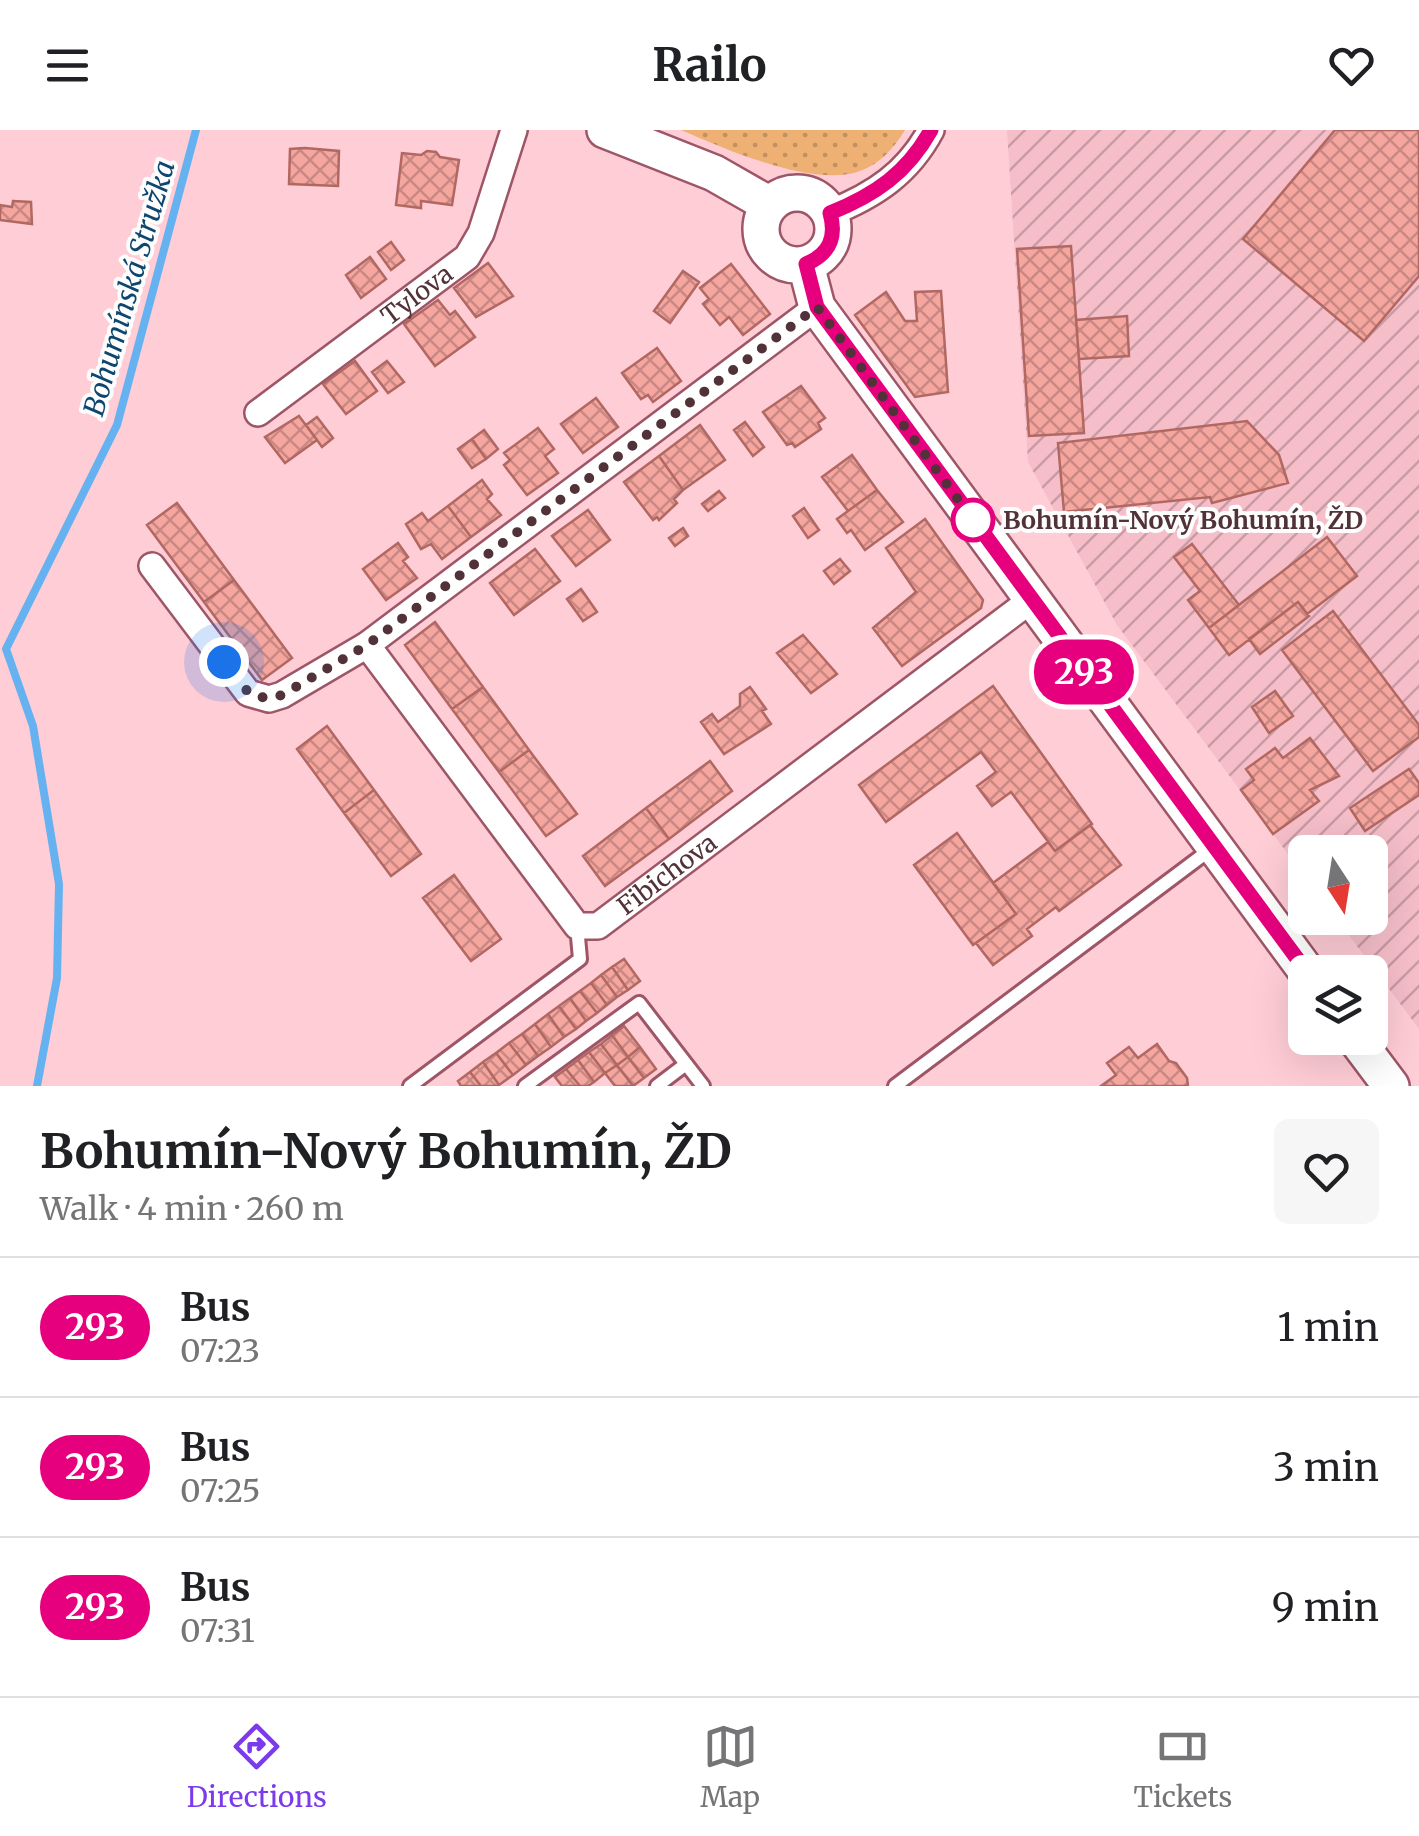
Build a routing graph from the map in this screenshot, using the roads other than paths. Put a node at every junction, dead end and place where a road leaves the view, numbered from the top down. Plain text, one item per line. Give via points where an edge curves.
1 (514, 130) edge
2 (605, 130) edge
3 (931, 130) edge
4 (770, 205) junction
5 (830, 213) junction
6 (806, 264) junction
7 (817, 307) junction
8 (258, 413) dead end
9 (152, 566) dead end
10 (1031, 600) junction
11 (367, 645) junction
12 (1213, 847) junction
13 (577, 926) junction
14 (1294, 955) edge
15 (1368, 1055) edge
16 (686, 1064) junction
17 (410, 1086) edge
18 (525, 1086) edge
19 (657, 1086) edge
20 (703, 1086) edge
21 (896, 1086) edge
22 (1392, 1086) edge

1 - 8 street, Tylova via 481,232 466,256
2 - 4 main road via 714,173
3 - 5 street via 886,185
4 - 5 main road via 794,192
4 - 6 main road via 760,229 770,254 793,266
5 - 6 main road via 827,250
6 - 7 main road
7 - 10 main road
7 - 11 street
9 - 11 street via 248,693 259,698 282,695
10 - 12 main road
10 - 13 street, Fibichova via 598,926
11 - 13 street
12 - 14 main road
12 - 21 lane
13 - 17 lane via 580,959
15 - 22 main road
16 - 18 lane via 639,1004
16 - 19 lane
16 - 20 lane

